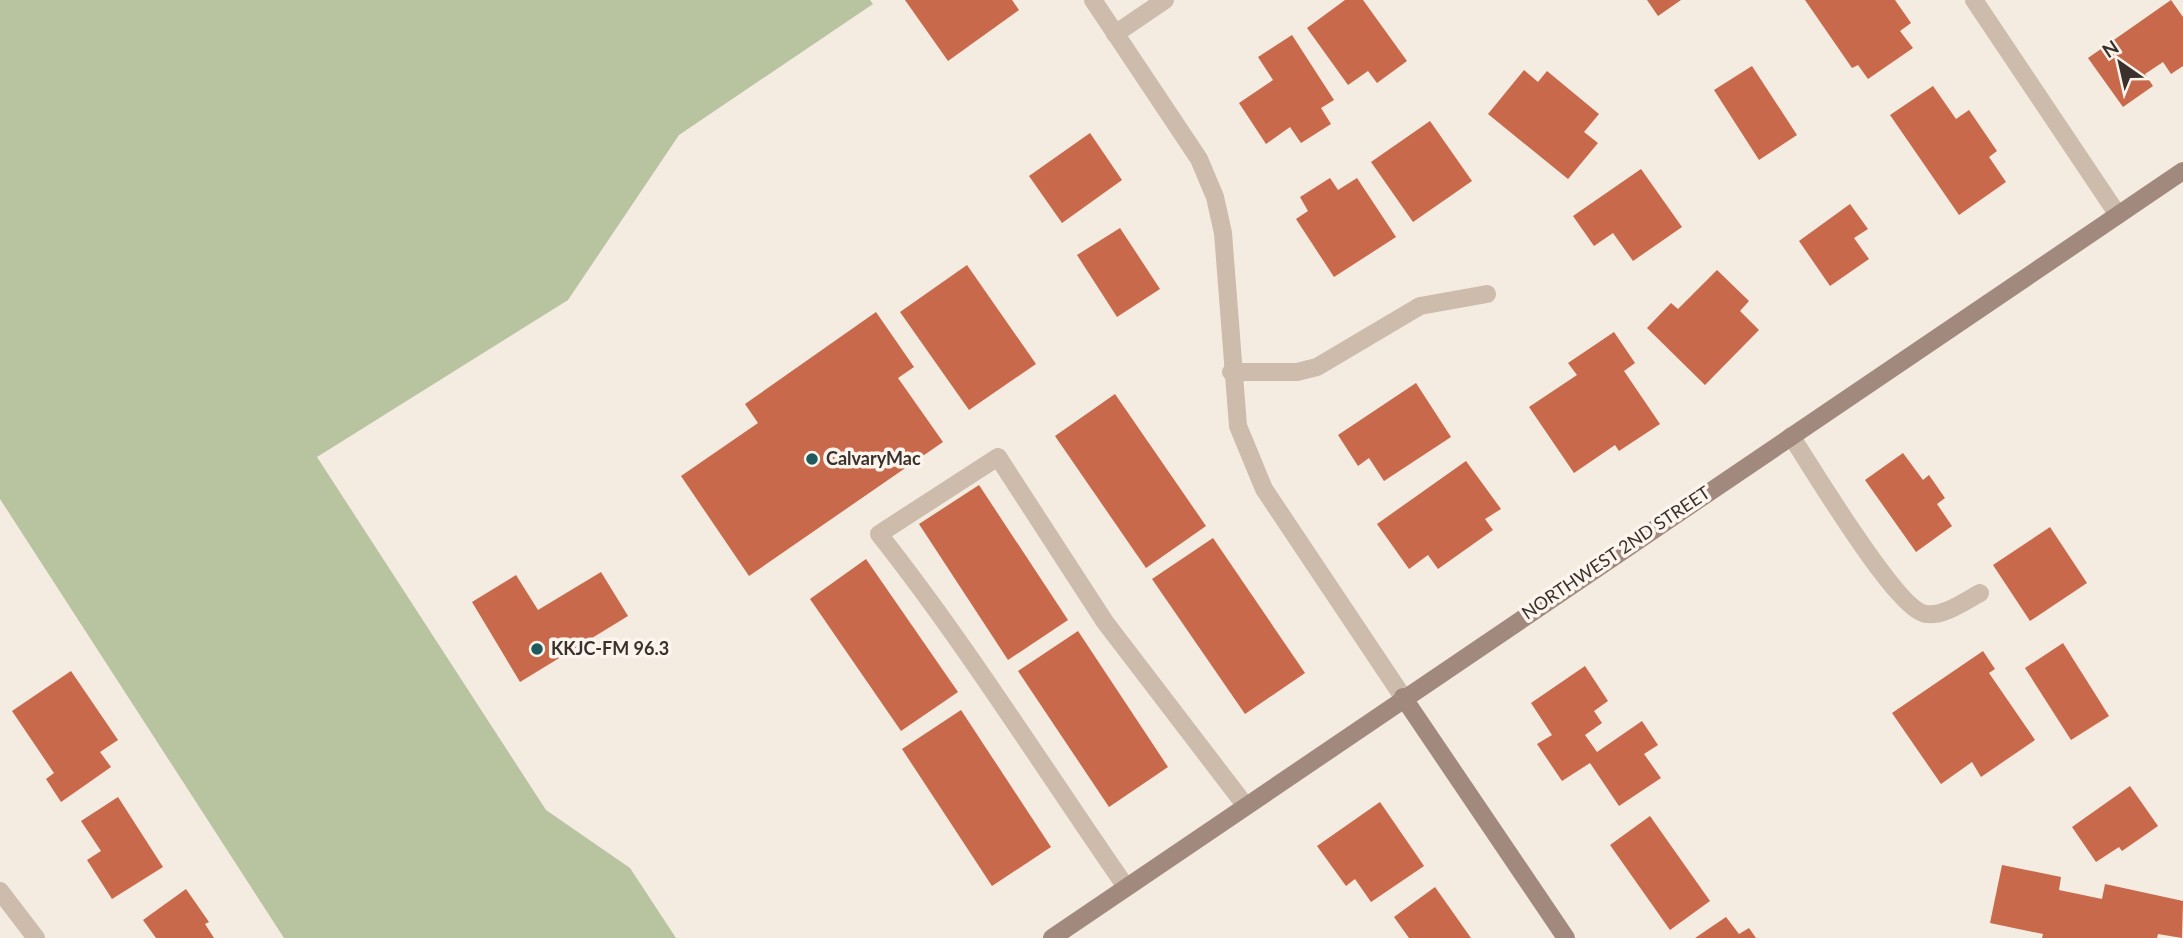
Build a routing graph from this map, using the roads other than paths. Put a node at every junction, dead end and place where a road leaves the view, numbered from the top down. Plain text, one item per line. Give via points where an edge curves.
1 (1093, 0) edge
2 (1166, 0) edge
3 (1974, 0) edge
4 (1115, 34) junction
5 (2183, 171) edge
6 (2118, 215) junction
7 (1487, 294) dead end
8 (1231, 372) junction
9 (1791, 436) junction
10 (1980, 593) dead end
11 (1403, 697) junction
12 (1245, 805) junction
13 (1126, 887) junction
14 (0, 891) edge
15 (36, 938) edge
16 (1052, 938) edge
17 (1566, 938) edge

1 - 4 street
2 - 4 street
3 - 6 street
4 - 8 street via 1199,159 1214,197 1223,233
5 - 6 main road, NORTHWEST 2ND STREET
6 - 9 main road, NORTHWEST 2ND STREET
7 - 8 street via 1420,306 1317,367 1297,372
8 - 11 street via 1237,426 1264,489
9 - 10 street via 1879,569 1911,608 1926,615
9 - 11 main road, NORTHWEST 2ND STREET
11 - 12 main road, NORTHWEST 2ND STREET
11 - 17 main road
12 - 13 main road, NORTHWEST 2ND STREET
12 - 13 street via 1105,622 998,457 879,534 943,615
13 - 16 main road, NORTHWEST 2ND STREET
14 - 15 street

